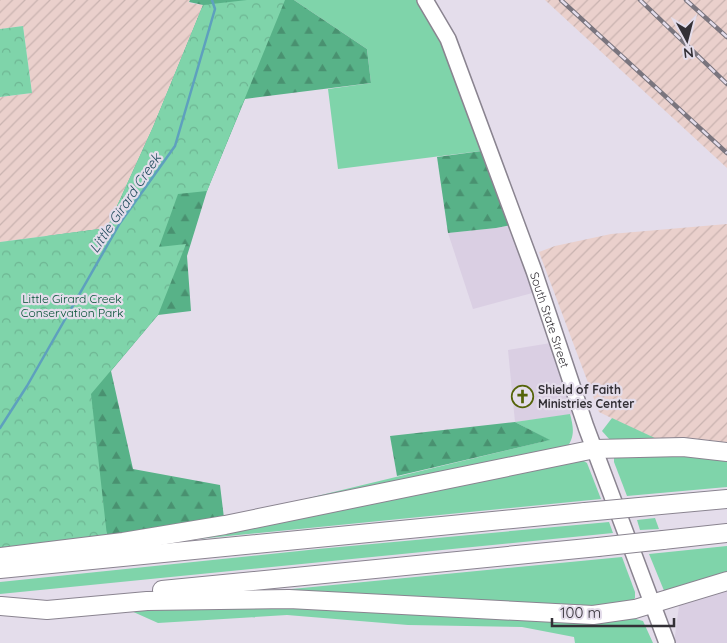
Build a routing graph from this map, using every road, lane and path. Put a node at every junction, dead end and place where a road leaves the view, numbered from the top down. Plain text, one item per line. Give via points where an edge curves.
1 (425, 0) edge
2 (595, 449) junction
3 (727, 452) edge
4 (727, 499) edge
5 (727, 533) edge
6 (0, 557) edge
7 (0, 569) edge
8 (727, 581) edge
9 (653, 604) junction
10 (0, 606) edge
11 (667, 643) edge

1 - 2 main road, South State Street via 448,39
2 - 3 highway via 683,447
2 - 6 highway via 225,525
2 - 9 main road, South State Street
4 - 7 highway, bridge
5 - 10 highway, bridge
8 - 9 highway
9 - 10 highway via 593,615 289,599 148,601 47,610
9 - 11 main road, South State Street

